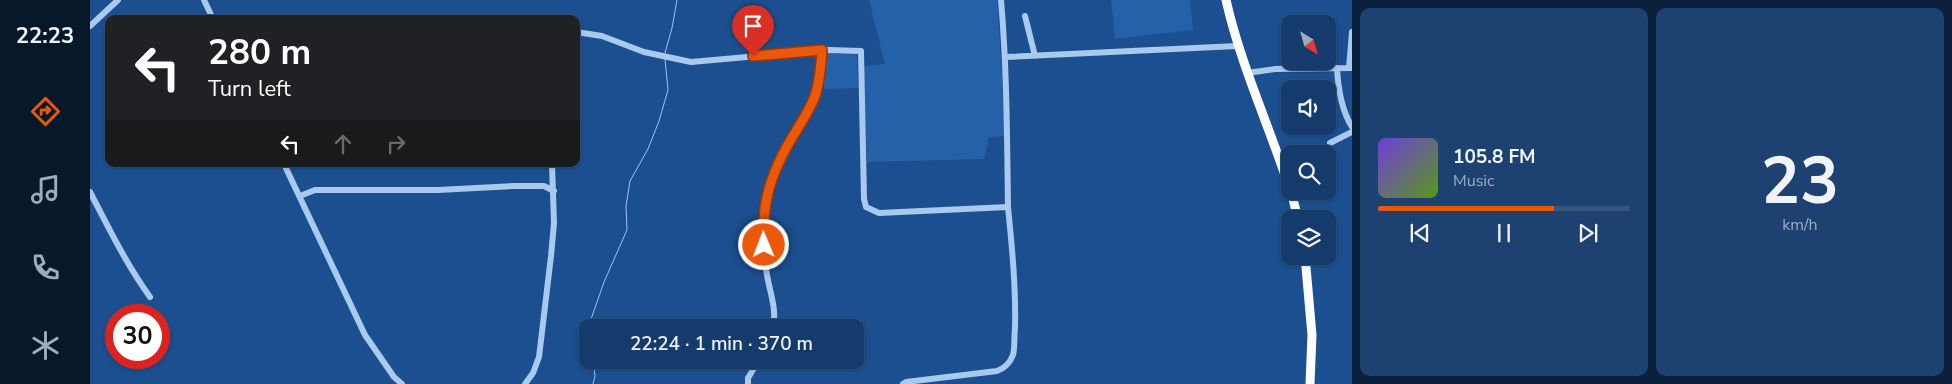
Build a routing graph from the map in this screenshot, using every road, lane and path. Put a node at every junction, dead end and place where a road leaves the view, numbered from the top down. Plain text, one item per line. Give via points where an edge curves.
1 (118, 0) edge
2 (204, 0) edge
3 (1001, 0) edge
4 (1226, 0) edge
5 (211, 15) edge
6 (1025, 16) dead end
7 (90, 26) edge
8 (1352, 32) edge
9 (580, 33) edge
10 (1237, 46) junction
11 (822, 50) junction
12 (1035, 56) junction
13 (1006, 57) junction
14 (1337, 68) junction
15 (1350, 68) edge
16 (1247, 73) junction
17 (1352, 127) edge
18 (1352, 132) edge
19 (1330, 143) dead end
20 (1281, 166) edge
21 (286, 167) edge
22 (552, 167) edge
23 (554, 191) junction
24 (90, 192) edge
25 (300, 196) junction
26 (1008, 207) junction
27 (1306, 265) edge
28 (150, 297) dead end
29 (774, 319) edge
30 (753, 369) edge
31 (402, 384) edge
32 (525, 384) edge
33 (748, 384) edge
34 (903, 384) edge
35 (1310, 384) edge

1 - 7 street
2 - 5 street
3 - 13 street
4 - 10 highway
6 - 12 street
8 - 15 street
9 - 11 street via 691,62
10 - 12 street
10 - 16 highway
11 - 26 street via 861,51 864,199 868,209 879,213
11 - 29 street via 814,98 782,156 764,206 764,245
12 - 13 street
13 - 26 street
14 - 15 street
14 - 16 street
14 - 17 street via 1346,115
16 - 20 highway
18 - 19 street
21 - 25 street
22 - 23 street
23 - 25 street via 544,186 496,186 438,190 315,190
23 - 32 street via 552,244 539,357
24 - 28 street via 115,243
25 - 31 street via 365,335
26 - 34 street via 1015,308 1014,351 1010,360 997,371
27 - 35 highway via 1312,335
30 - 33 street

